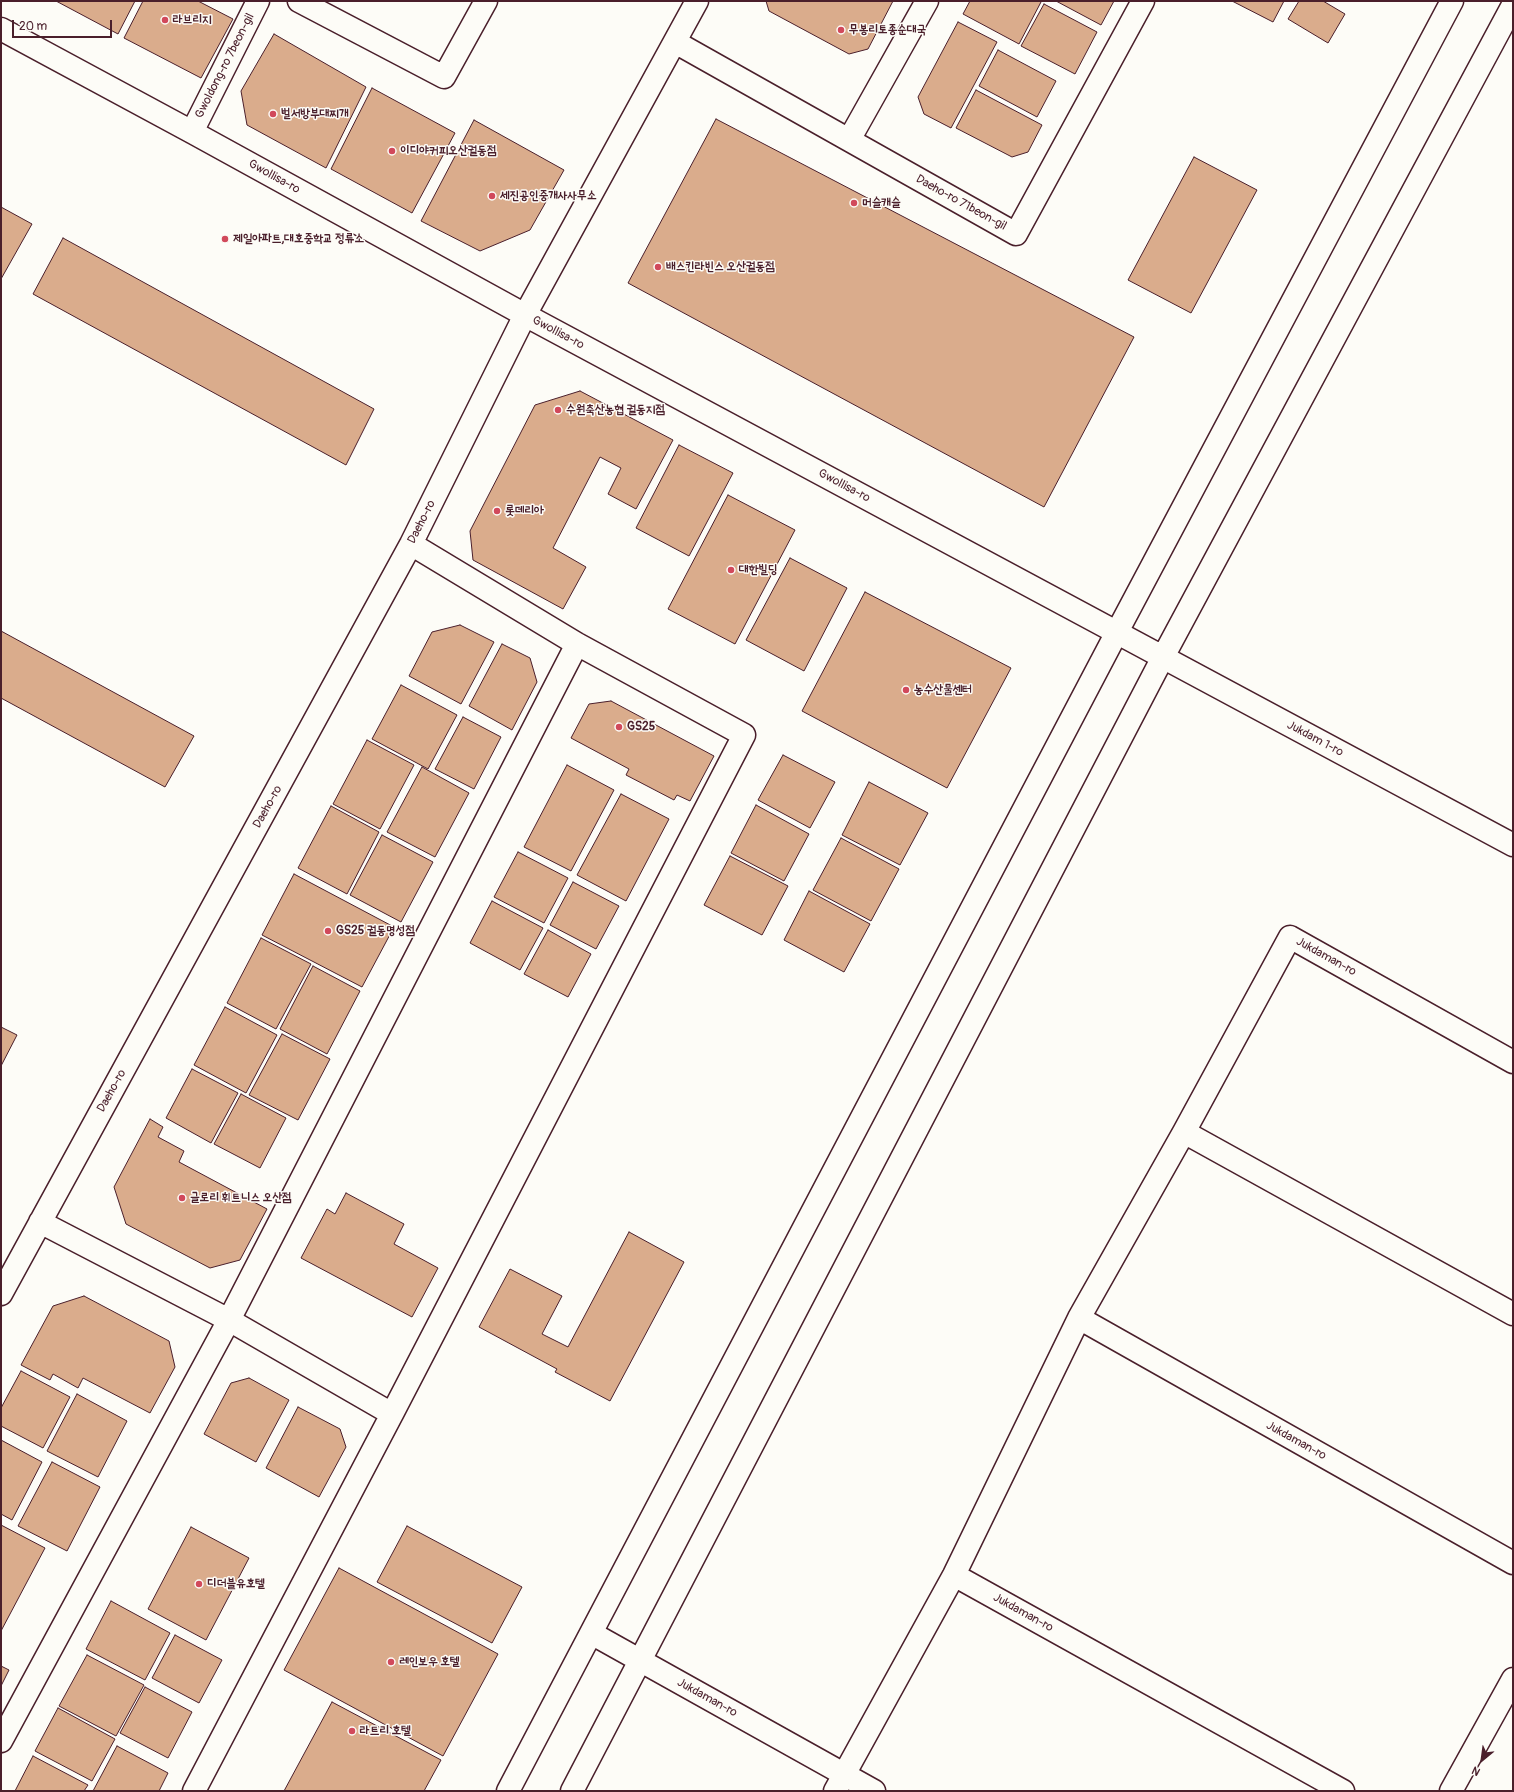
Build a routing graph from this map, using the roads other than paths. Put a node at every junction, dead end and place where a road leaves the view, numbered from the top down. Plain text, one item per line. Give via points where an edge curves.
1 (258, 1) edge
2 (298, 1) edge
3 (486, 1) edge
4 (697, 1) edge
5 (927, 1) edge
6 (1143, 1) edge
7 (1452, 1) edge
8 (1513, 6) edge
9 (1, 29) edge
10 (675, 42) junction
11 (192, 132) junction
12 (850, 140) junction
13 (525, 315) junction
14 (411, 544) junction
15 (1117, 632) junction
16 (577, 644) junction
17 (1163, 657) junction
18 (1513, 845) edge
19 (1513, 1062) edge
20 (1184, 1132) junction
21 (40, 1222) junction
22 (1, 1294) edge
23 (1513, 1314) edge
24 (1079, 1318) junction
25 (229, 1320) junction
26 (392, 1414) junction
27 (1513, 1563) edge
28 (954, 1576) junction
29 (591, 1633) junction
30 (640, 1660) junction
31 (1513, 1678) edge
32 (1, 1741) edge
33 (840, 1783) edge
34 (194, 1791) edge
35 (508, 1791) edge
36 (572, 1791) edge
37 (874, 1791) edge
38 (1343, 1791) edge
39 (1451, 1791) edge

1 - 11 street, Gwoldong-ro 7beon-gil
2 - 3 street via 444,77
4 - 10 street, Daeho-ro
5 - 12 street
6 - 12 street, Daeho-ro 71beon-gil via 1016,234
7 - 15 street
8 - 17 street
9 - 11 street, Gwollisa-ro
10 - 12 street, Daeho-ro 71beon-gil
10 - 13 street, Daeho-ro
11 - 13 street, Gwollisa-ro
13 - 14 street, Daeho-ro
13 - 15 street, Gwollisa-ro
14 - 16 street
14 - 21 street, Daeho-ro
15 - 17 street, Jukdam 1-ro
15 - 29 street
16 - 25 street
16 - 26 street via 744,735
17 - 18 street, Jukdam 1-ro
17 - 30 street
19 - 20 street, Jukdaman-ro via 1290,937
20 - 23 street
20 - 24 street, Jukdaman-ro
21 - 22 street, Daeho-ro
21 - 25 street
24 - 27 street, Jukdaman-ro
24 - 28 street, Jukdaman-ro
25 - 26 street
25 - 32 street
26 - 34 street
28 - 33 street, Jukdaman-ro
28 - 38 street, Jukdaman-ro
29 - 30 street, Jukdaman-ro
29 - 35 street
30 - 33 street, Jukdaman-ro
30 - 36 street
31 - 39 street
33 - 37 street, Jukdaman-ro

